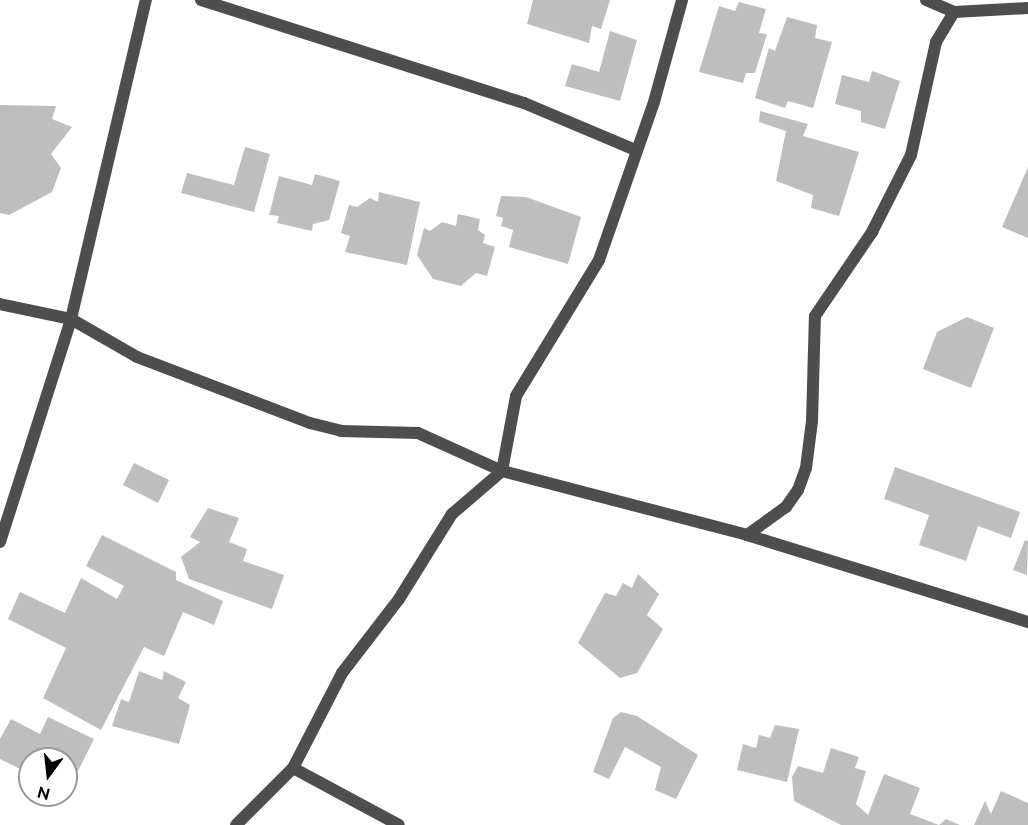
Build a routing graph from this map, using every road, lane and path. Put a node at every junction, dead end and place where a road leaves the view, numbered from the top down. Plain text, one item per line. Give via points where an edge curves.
1 (146, 0) edge
2 (201, 0) edge
3 (682, 0) edge
4 (926, 0) edge
5 (1028, 8) edge
6 (954, 12) junction
7 (635, 150) junction
8 (0, 304) edge
9 (71, 319) junction
10 (501, 471) junction
11 (747, 535) junction
12 (0, 542) edge
13 (1028, 622) edge
14 (293, 768) junction
15 (236, 825) edge
16 (399, 825) edge

1 - 9 street
2 - 7 street via 524,103
3 - 7 street via 654,102
4 - 6 street
5 - 6 street
6 - 11 street via 936,42 911,155 872,232 815,316 812,422 806,468 798,490 786,507
7 - 10 street via 600,260 516,396
8 - 9 street
9 - 10 street via 137,357 263,408 341,431 418,433
9 - 12 street
10 - 11 street
10 - 14 street via 452,514 399,599 342,673
11 - 13 street
14 - 15 street
14 - 16 street

